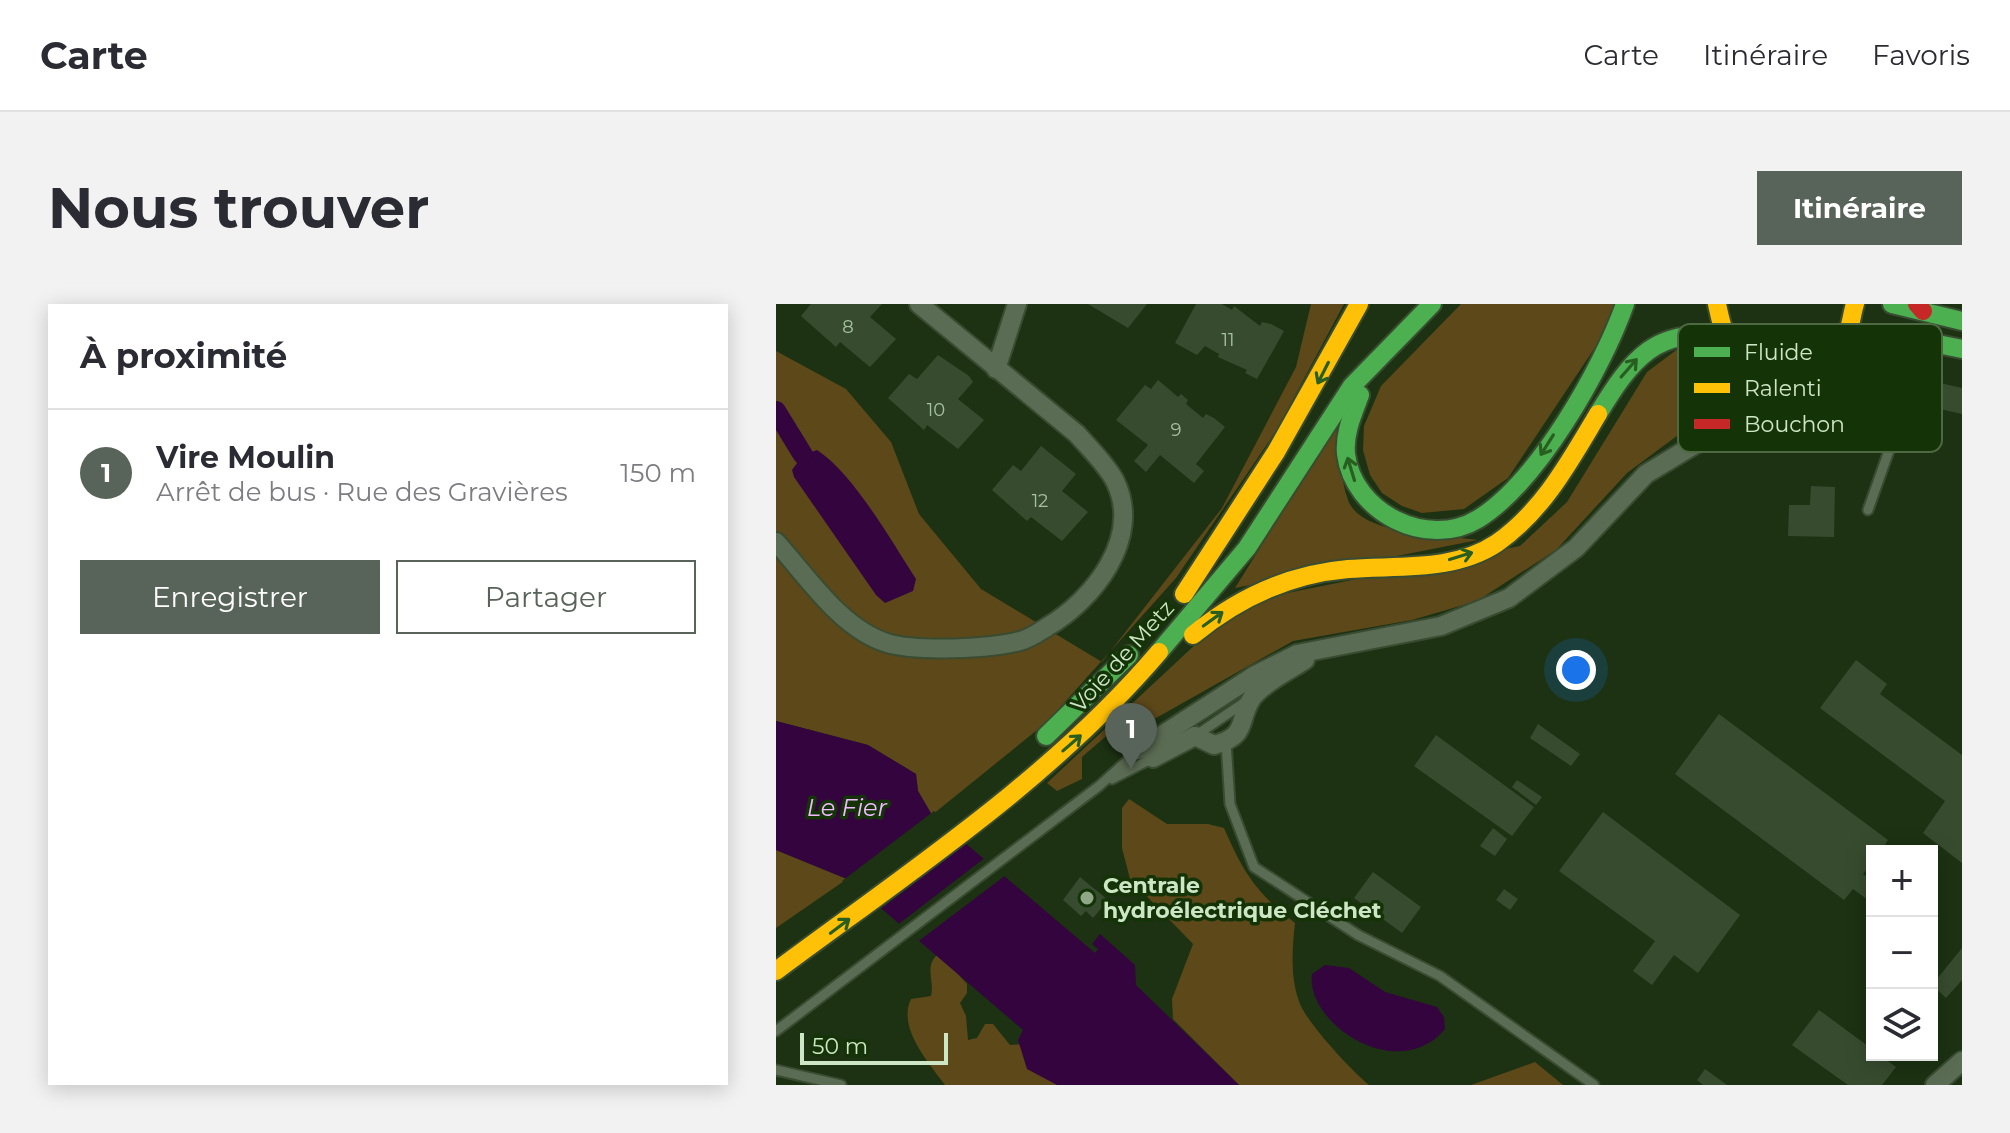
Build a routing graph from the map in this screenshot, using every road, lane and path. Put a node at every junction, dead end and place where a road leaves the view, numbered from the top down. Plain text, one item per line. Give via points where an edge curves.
1 (919, 304) edge
2 (1017, 304) edge
3 (1359, 304) edge
4 (1432, 304) edge
5 (1625, 304) edge
6 (1717, 304) edge
7 (1855, 304) edge
8 (1892, 304) edge
9 (1920, 308) edge
10 (1962, 321) edge
11 (1722, 324) edge
12 (1851, 324) edge
13 (1405, 331) junction
14 (1678, 334) edge
15 (1942, 344) edge
16 (1363, 347) dead end
17 (1962, 349) edge
18 (996, 369) junction
19 (1682, 452) edge
20 (1889, 452) edge
21 (1868, 510) dead end
22 (776, 542) edge
23 (1181, 597) junction
24 (1160, 621) dead end
25 (1139, 645) dead end
26 (1321, 650) junction
27 (1252, 698) junction
28 (1112, 707) junction
29 (1190, 715) junction
30 (1195, 736) junction
31 (1226, 742) junction
32 (1033, 747) dead end
33 (1146, 754) junction
34 (1099, 786) junction
35 (776, 971) edge
36 (776, 1031) edge
37 (1962, 1061) edge
38 (776, 1070) edge
39 (841, 1085) edge
40 (1594, 1085) edge
41 (1935, 1085) edge

1 - 18 street
2 - 18 street
3 -> 23 main road via 1272,464
4 - 13 main road, Voie de Metz
5 -> 13 main road via 1602,358 1524,481 1496,508 1451,529 1420,530 1392,520 1356,487 1347,460 1345,437 1361,391
6 - 11 main road
7 - 12 main road
8 - 9 main road
9 - 10 main road
13 - 28 main road, Voie de Metz via 1352,386 1247,548
28 -> 14 main road via 1208,621 1265,588 1345,569 1432,564 1493,545 1548,494 1634,361
15 - 17 main road
16 - 23 main road, Voie de Metz via 1232,543
18 - 22 street via 1077,434 1115,482 1122,510 1118,541 1092,592 1071,612 1022,641 938,649 887,643 846,619
19 - 26 street via 1646,474 1576,548 1509,598 1441,626
20 - 21 lane
23 - 24 main road, Voie de Metz
25 - 32 main road, Voie de Metz
26 - 27 street
26 - 29 street via 1272,665
27 - 30 lane
27 - 31 street via 1238,733
35 -> 28 main road, Voie de Metz via 1031,779
29 - 30 street
29 - 33 street
30 - 31 street via 1214,745
30 - 33 street
31 - 40 lane via 1230,804 1254,867 1358,935 1440,976
33 - 34 lane
33 - 34 lane
34 - 36 lane
37 - 41 street
38 - 39 lane

